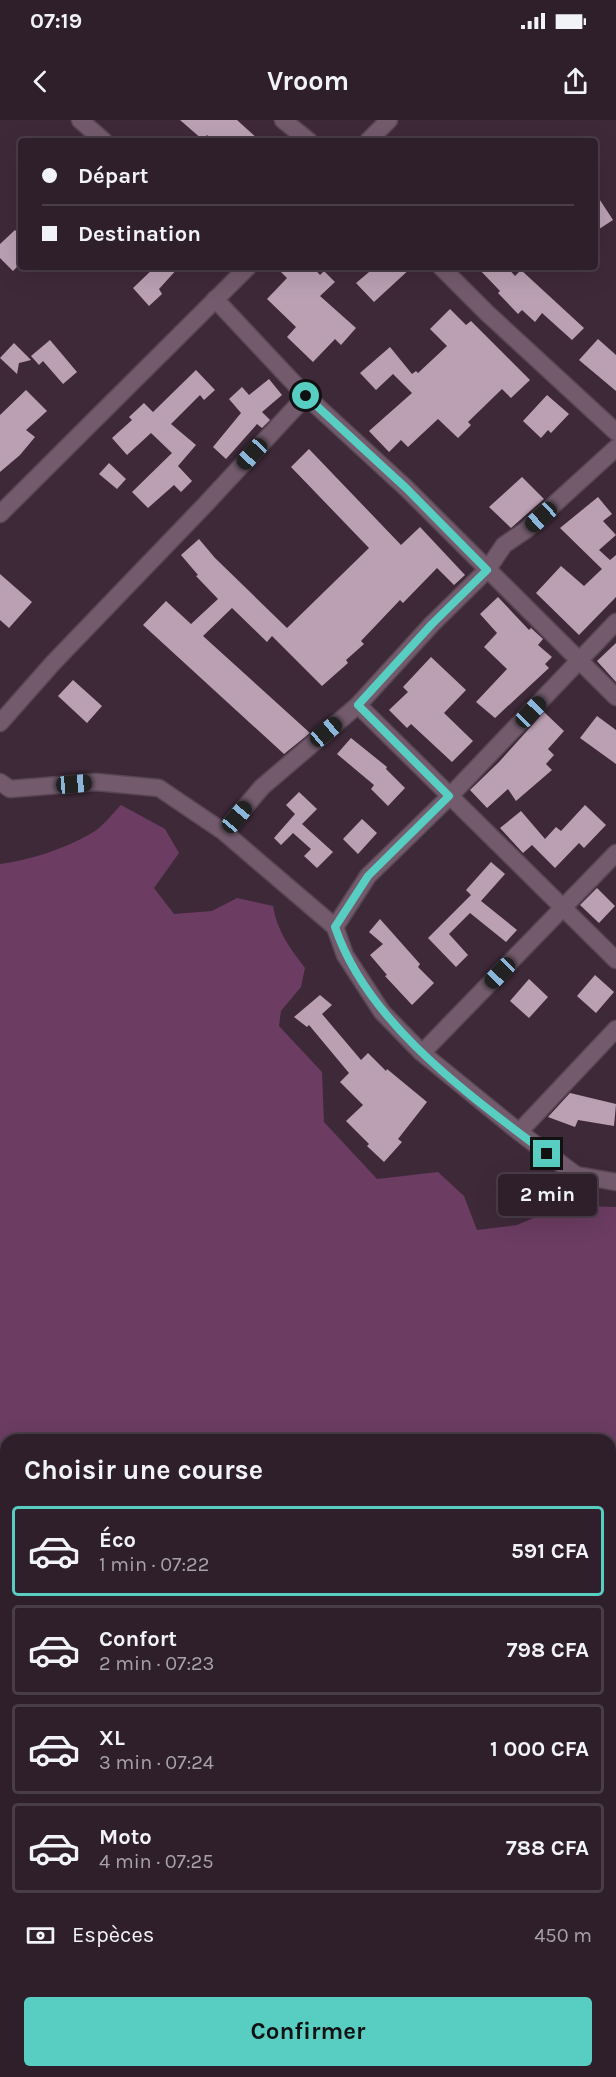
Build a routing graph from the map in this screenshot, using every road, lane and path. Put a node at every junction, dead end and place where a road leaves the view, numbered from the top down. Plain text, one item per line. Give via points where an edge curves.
1 (80, 120) edge
2 (283, 120) edge
3 (388, 120) edge
4 (101, 138) edge
5 (305, 138) edge
6 (371, 138) edge
7 (245, 270) edge
8 (444, 270) edge
9 (215, 299) junction
10 (306, 396) junction
11 (616, 432) edge
12 (616, 448) edge
13 (0, 514) edge
14 (487, 570) junction
15 (616, 621) edge
16 (579, 661) junction
17 (616, 697) edge
18 (358, 705) junction
19 (0, 723) edge
20 (0, 782) edge
21 (449, 796) junction
22 (224, 832) junction
23 (616, 853) edge
24 (562, 909) junction
25 (335, 927) junction
26 (616, 960) edge
27 (616, 1029) edge
28 (422, 1053) junction
29 (519, 1132) junction
30 (616, 1182) edge

1 - 4 street
2 - 5 street
3 - 6 street
7 - 9 street
8 - 11 street
9 - 10 street
9 - 13 street
10 - 14 street
10 - 19 street
12 - 14 street via 526,530 504,545
14 - 16 street
14 - 18 street
15 - 16 street
16 - 17 street
16 - 21 street
18 - 21 street
18 - 22 street via 262,787
20 - 22 street via 10,789 96,782 159,788
21 - 24 street
21 - 25 street via 368,876
22 - 25 street
23 - 24 street
24 - 26 street
24 - 28 street
25 - 28 street via 345,955 382,1012
27 - 29 street
28 - 29 street
29 - 30 street via 576,1175

